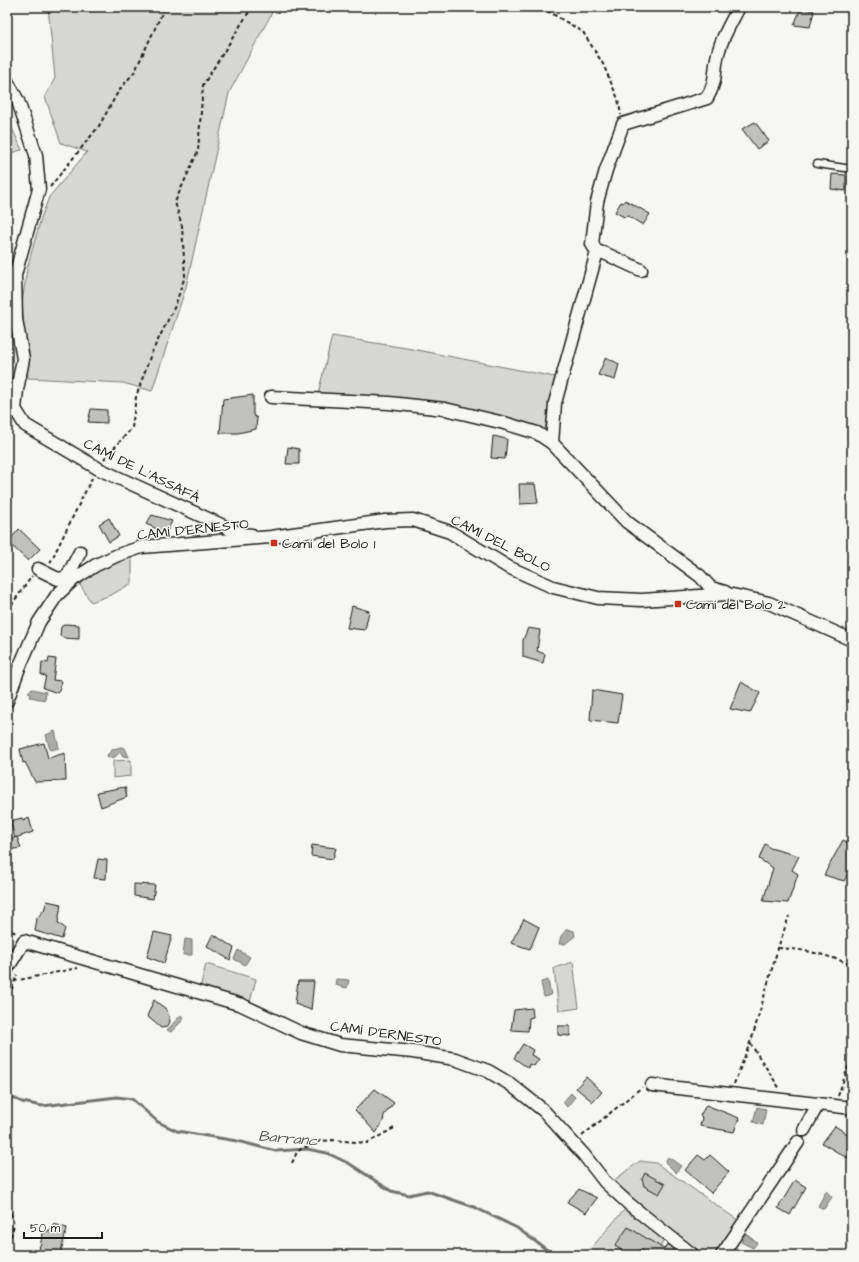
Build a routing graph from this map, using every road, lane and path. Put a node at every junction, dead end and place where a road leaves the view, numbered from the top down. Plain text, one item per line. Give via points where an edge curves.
1 (165, 7) edge
2 (252, 7) edge
3 (541, 7) edge
4 (739, 7) edge
5 (7, 80) edge
6 (623, 124) junction
7 (817, 164) dead end
8 (852, 169) edge
9 (48, 190) dead end
10 (597, 252) junction
11 (641, 270) dead end
12 (11, 276) edge
13 (271, 396) dead end
14 (552, 443) junction
15 (97, 467) junction
16 (271, 537) junction
17 (80, 552) dead end
18 (41, 571) junction
19 (67, 577) junction
20 (60, 592) junction
21 (728, 594) junction
22 (7, 611) edge
23 (852, 640) edge
24 (10, 684) edge
25 (7, 701) edge
26 (789, 916) dead end
27 (778, 948) junction
28 (852, 965) edge
29 (80, 968) dead end
30 (7, 969) edge
31 (14, 981) dead end
32 (750, 1043) junction
33 (852, 1056) edge
34 (652, 1085) joint
35 (730, 1094) junction
36 (788, 1101) junction
37 (818, 1104) junction
38 (834, 1106) junction
39 (852, 1108) edge
40 (396, 1127) dead end
41 (804, 1130) dead end
42 (798, 1142) dead end
43 (574, 1144) junction
44 (292, 1163) dead end
45 (7, 1199) edge
46 (7, 1249) edge
47 (693, 1255) edge
48 (722, 1255) edge

1 - 9 path via 135,70 118,92 99,126
2 - 15 path via 203,85 198,151 176,202 182,226 185,276 175,306 136,397 132,428
3 - 6 path via 583,32 604,64 618,99
4 - 6 street via 718,51 712,91 706,98
5 - 12 street, CAMÍ DE L'ASSAFÀ via 18,101 36,155 39,189
6 - 10 street via 597,202 592,244
7 - 8 lane
10 - 11 street
10 - 14 street via 555,403
12 - 15 street, CAMÍ DE L'ASSAFÀ via 23,359 15,409 25,425
13 - 14 street via 389,403 445,410 537,433
14 - 21 street via 627,522 700,576 712,588
15 - 16 street, CAMÍ DE L'ASSAFÀ via 241,534
15 - 18 path via 54,558
16 - 20 street, CAMÍ D'ERNESTO via 142,547 96,565
16 - 21 street, CAMÍ DEL BOLO via 385,521 413,520 450,532 508,567 553,587 598,598 642,600
17 - 19 street
18 - 19 street via 58,580
18 - 22 path via 28,581
19 - 20 street
20 - 24 street, CAMÍ D'ERNESTO via 40,622
21 - 23 street, CAMÍ DEL BOLO via 769,603
24 - 25 street, CAMÍ D'ERNESTO
26 - 27 path
27 - 28 path via 822,954
27 - 32 path
29 - 31 path
30 - 43 street, CAMÍ D'ERNESTO via 24,941 242,1005 301,1033 340,1045 455,1059 488,1071 510,1084 543,1110
32 - 35 path
32 - 36 path
33 - 38 path
34 - 35 street
34 - 43 path via 645,1084
35 - 36 street
36 - 37 street
37 - 38 street
37 - 41 street
38 - 39 street
40 - 44 path via 367,1143 320,1141 297,1152
42 - 48 street
43 - 47 street, CAMÍ D'ERNESTO via 611,1187
45 - 46 path via 14,1225

